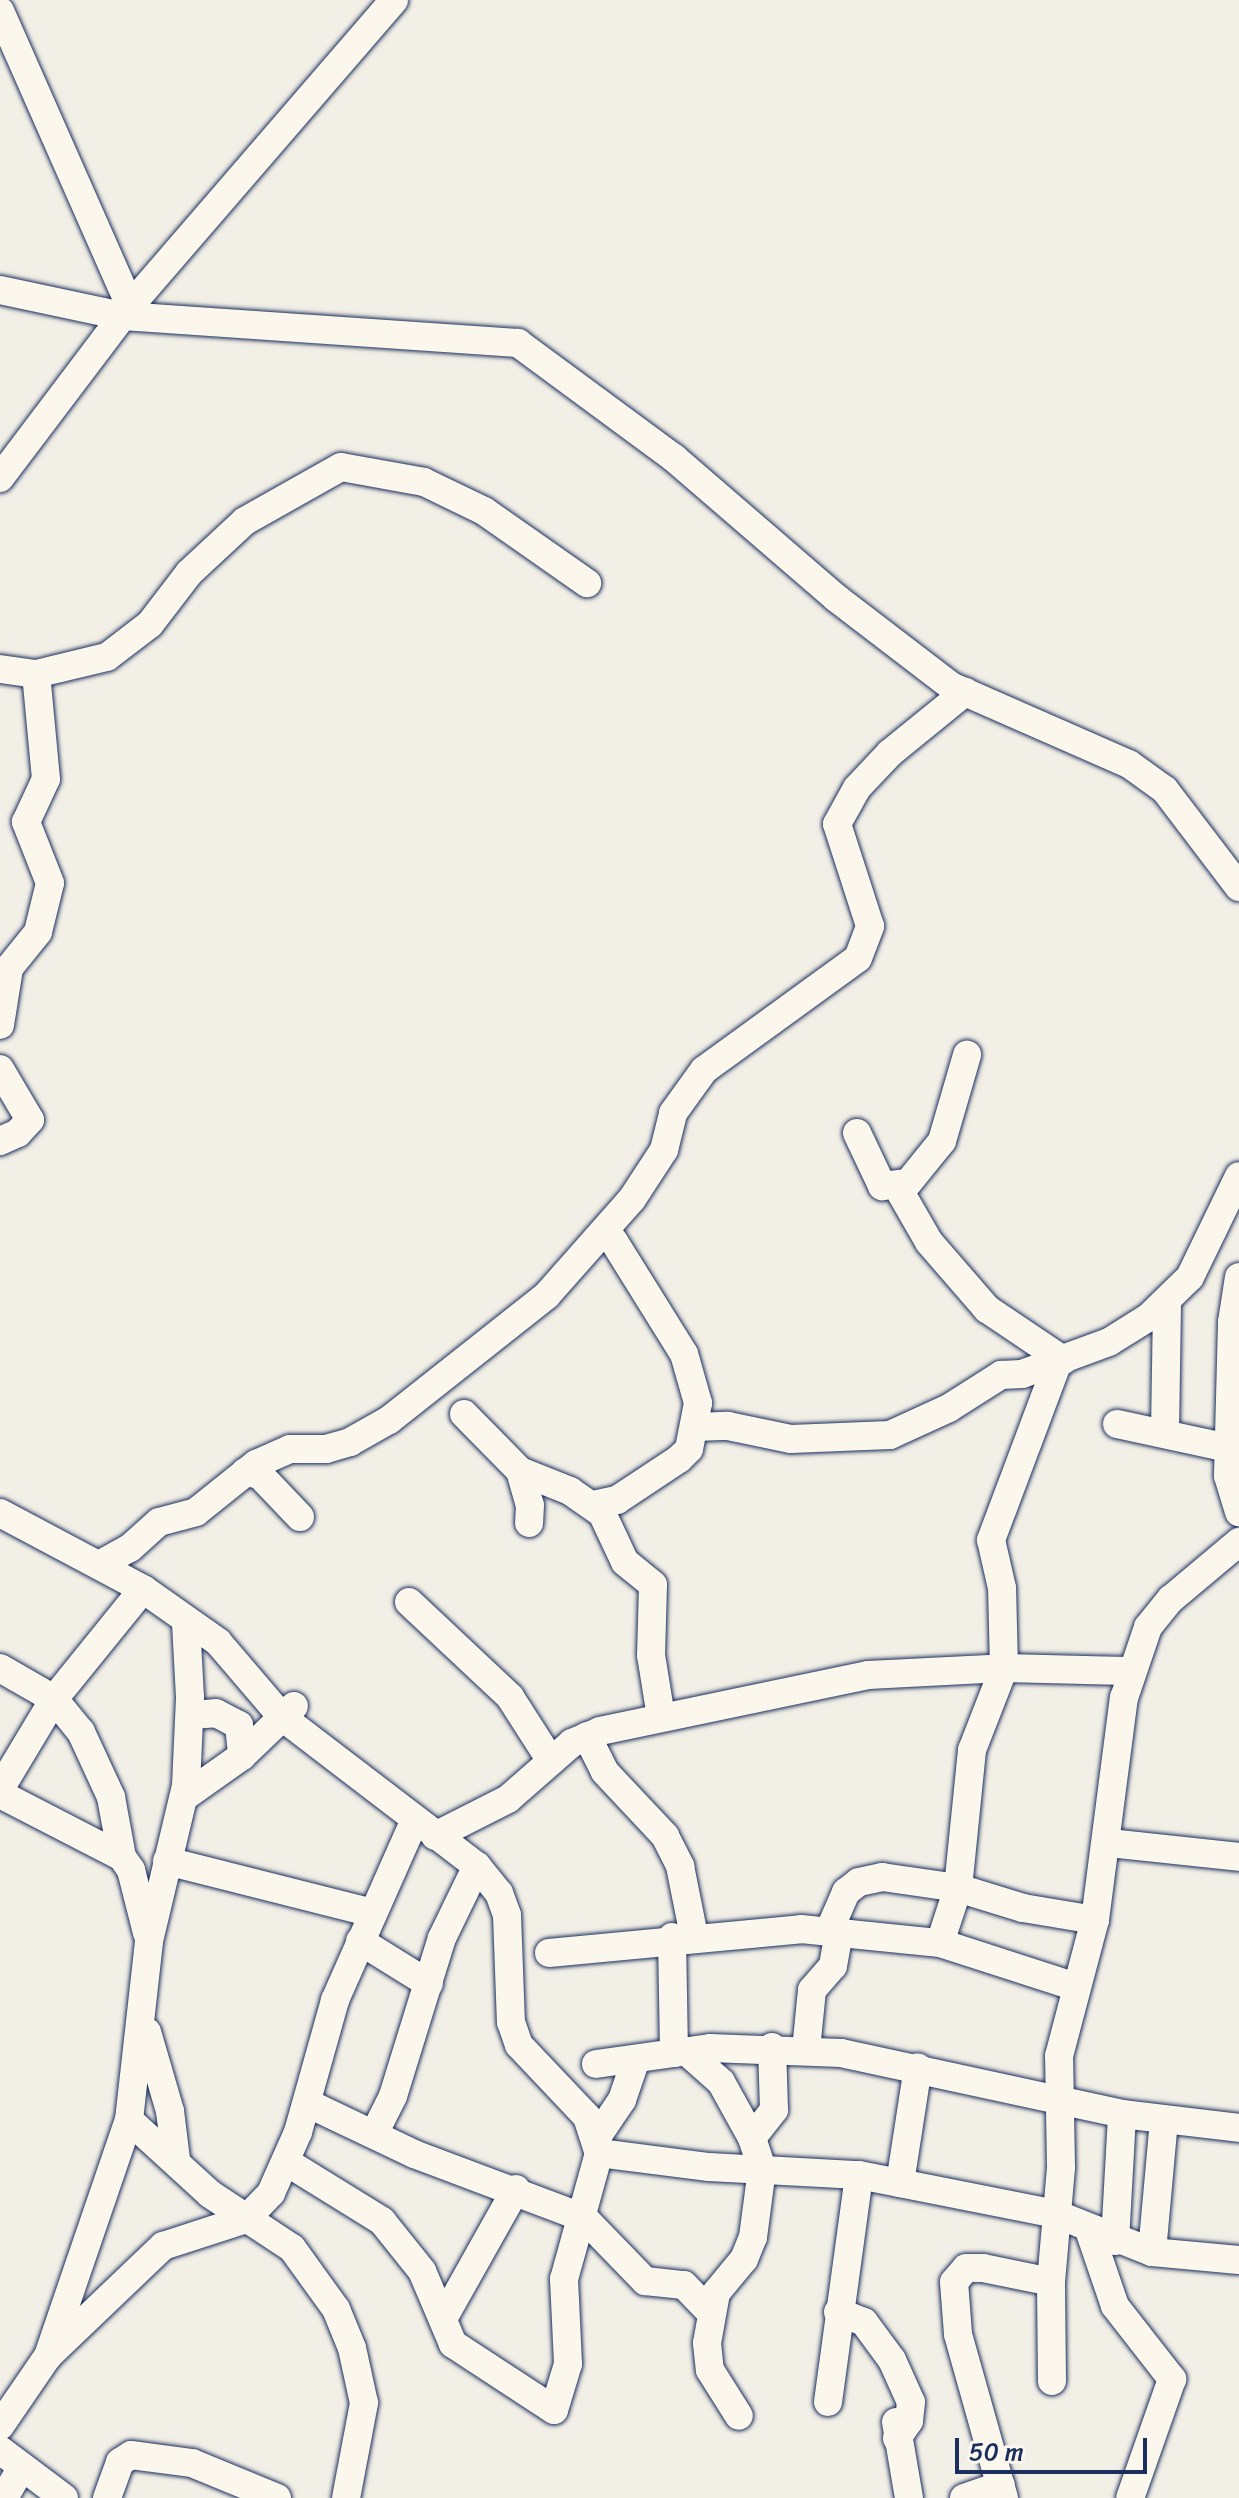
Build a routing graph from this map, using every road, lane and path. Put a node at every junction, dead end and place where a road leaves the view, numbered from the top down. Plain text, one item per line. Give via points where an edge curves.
1 (394, 0) edge
2 (0, 11) edge
3 (0, 290) edge
4 (126, 311) junction
5 (0, 478) edge
6 (587, 583) dead end
7 (0, 669) edge
8 (36, 674) junction
9 (965, 692) junction
10 (1239, 887) edge
11 (7, 963) edge
12 (0, 1025) edge
13 (967, 1055) dead end
14 (0, 1069) edge
15 (857, 1133) dead end
16 (0, 1141) edge
17 (1239, 1176) edge
18 (898, 1188) junction
19 (613, 1240) dead end
20 (1239, 1277) edge
21 (1167, 1303) junction
22 (1109, 1342) junction
23 (1061, 1361) junction
24 (1166, 1364) junction
25 (464, 1414) dead end
26 (1117, 1424) dead end
27 (695, 1427) junction
28 (1165, 1432) junction
29 (1228, 1448) junction
30 (254, 1470) junction
31 (520, 1471) junction
32 (593, 1505) junction
33 (1239, 1512) edge
34 (0, 1513) edge
35 (300, 1517) dead end
36 (529, 1523) dead end
37 (1239, 1542) edge
38 (99, 1565) junction
39 (143, 1589) junction
40 (409, 1602) dead end
41 (186, 1622) junction
42 (0, 1668) edge
43 (1004, 1668) junction
44 (1130, 1671) junction
45 (54, 1699) junction
46 (289, 1711) junction
47 (199, 1713) junction
48 (661, 1717) junction
49 (587, 1736) junction
50 (242, 1756) junction
51 (551, 1761) junction
52 (0, 1791) edge
53 (184, 1797) junction
54 (425, 1829) junction
55 (1109, 1843) junction
56 (168, 1856) junction
57 (122, 1857) junction
58 (1239, 1857) edge
59 (477, 1866) junction
60 (958, 1888) junction
61 (137, 1890) junction
62 (372, 1913) junction
63 (1095, 1920) junction
64 (834, 1932) junction
65 (683, 1936) junction
66 (149, 1941) junction
67 (360, 1941) junction
68 (940, 1943) junction
69 (549, 1953) dead end
70 (429, 1984) junction
71 (1076, 1987) junction
72 (142, 2017) junction
73 (772, 2047) junction
74 (806, 2050) junction
75 (690, 2051) junction
76 (636, 2059) junction
77 (596, 2064) dead end
78 (918, 2067) junction
79 (1058, 2099) junction
80 (307, 2103) junction
81 (1122, 2114) junction
82 (129, 2120) junction
83 (1164, 2121) junction
84 (1239, 2128) edge
85 (374, 2134) junction
86 (752, 2138) junction
87 (598, 2145) junction
88 (176, 2159) junction
89 (288, 2163) junction
90 (762, 2169) junction
91 (859, 2175) junction
92 (900, 2183) junction
93 (516, 2189) junction
94 (1056, 2214) junction
95 (584, 2218) junction
96 (246, 2219) junction
97 (1089, 2230) junction
98 (1115, 2241) junction
99 (1152, 2252) junction
100 (1239, 2260) edge
101 (1051, 2282) junction
102 (838, 2312) junction
103 (711, 2313) junction
104 (443, 2319) junction
105 (48, 2356) junction
106 (1052, 2381) dead end
107 (894, 2401) dead end
108 (828, 2402) dead end
109 (739, 2416) dead end
110 (0, 2426) edge
111 (897, 2438) junction
112 (11, 2458) edge
113 (235, 2488) edge
114 (1002, 2492) edge
115 (4, 2498) edge
116 (64, 2498) edge
117 (107, 2498) edge
118 (277, 2498) edge
119 (346, 2498) edge
120 (909, 2498) edge
121 (964, 2498) edge
122 (1130, 2498) edge

1 - 4 street
2 - 4 street
3 - 4 street
4 - 5 street
4 - 9 street via 518,343 674,458 836,598
6 - 8 street via 484,511 424,482 341,467 245,521 189,573 150,624 107,657
7 - 8 street
8 - 11 street via 46,779 26,822 50,883 38,932
9 - 10 street via 1129,764 1165,790
9 - 30 street via 890,753 857,788 837,824 870,926 858,958 704,1070 673,1113 664,1150 632,1199 547,1295 389,1420 350,1442 326,1449 290,1449
11 - 12 street
13 - 18 street via 936,1154
14 - 16 street via 30,1120
15 - 18 street via 874,1177 882,1186
17 - 21 street via 1202,1257
18 - 23 street via 929,1242 987,1309
19 - 27 street via 693,1371
20 - 29 street via 1232,1322
21 - 22 street
21 - 24 street
22 - 23 street
22 - 24 street via 1145,1341
23 - 27 street via 1001,1375 949,1408 890,1435 791,1439 728,1426
23 - 43 street via 991,1540 1002,1588
24 - 28 street
25 - 31 street
26 - 28 street
27 - 32 street via 689,1449 679,1459 617,1500
28 - 29 street
29 - 33 street via 1228,1476
30 - 35 street
30 - 38 street via 196,1512 159,1522 130,1548
31 - 32 street
31 - 36 street via 530,1505
32 - 48 street via 609,1521 625,1562 653,1585 651,1655
34 - 38 street
37 - 44 street via 1164,1608 1148,1627
38 - 39 street
39 - 41 street
39 - 45 street
40 - 51 street via 510,1697
41 - 46 street via 218,1642
41 - 47 street via 190,1686
42 - 45 street
43 - 44 street
43 - 48 street via 857,1677
43 - 60 street via 972,1750
44 - 55 street via 1115,1744
45 - 52 street
45 - 57 street via 99,1763 120,1829
46 - 50 street
46 - 54 street
47 - 50 street via 239,1725
47 - 53 street
48 - 49 street
49 - 51 street
49 - 65 street via 605,1772 665,1836 680,1866
50 - 53 street
51 - 54 street via 508,1799
52 - 57 street
53 - 56 street
54 - 59 street
54 - 62 street
55 - 58 street
55 - 63 street
56 - 61 street
56 - 62 street
56 - 66 street
57 - 61 street
59 - 70 street via 442,1938
59 - 87 street via 499,1893 507,1915 511,2022 519,2045 587,2117
60 - 63 street via 1010,1905
60 - 64 street via 882,1877 859,1882 846,1892
60 - 68 street
61 - 66 street
62 - 67 street
63 - 71 street
64 - 65 street
64 - 68 street
64 - 74 street via 833,1966 812,1990
65 - 69 street
65 - 75 street
66 - 72 street
67 - 70 street
67 - 80 street via 323,2036
68 - 71 street
70 - 85 street via 393,2096
71 - 79 street via 1059,2056
72 - 82 street
72 - 88 street via 170,2111
73 - 74 street
73 - 75 street
73 - 86 street via 774,2110
74 - 78 street
75 - 76 street
75 - 86 street via 721,2082
76 - 77 street
76 - 87 street
78 - 79 street
78 - 92 street
79 - 81 street
79 - 94 street
80 - 85 street
80 - 89 street
81 - 83 street
81 - 98 street
82 - 88 street
82 - 105 street
83 - 84 street
83 - 99 street
85 - 93 street
86 - 90 street
87 - 90 street
87 - 95 street
88 - 96 street via 210,2194
89 - 96 street
89 - 104 street via 382,2221 422,2271
90 - 91 street
90 - 103 street via 753,2237 744,2259 722,2280
91 - 92 street
91 - 102 street
92 - 94 street
93 - 95 street
93 - 104 street
94 - 97 street
94 - 101 street
95 - 103 street via 645,2281 684,2285
95 - 104 street via 564,2279 568,2364 554,2410 460,2349
96 - 105 street via 163,2246
96 - 119 street via 309,2266 345,2327 364,2403
97 - 98 street
97 - 122 street via 1115,2306 1172,2379
98 - 99 street
99 - 100 street
101 - 106 street
101 - 114 street via 983,2268 966,2268 954,2282 961,2347
102 - 108 street
102 - 111 street via 864,2322 892,2360 911,2402 909,2421
103 - 109 street via 710,2370
105 - 110 street
107 - 111 street
111 - 120 street
112 - 115 street
112 - 116 street
113 - 117 street via 192,2463 131,2455 120,2462
113 - 118 street
114 - 121 street

